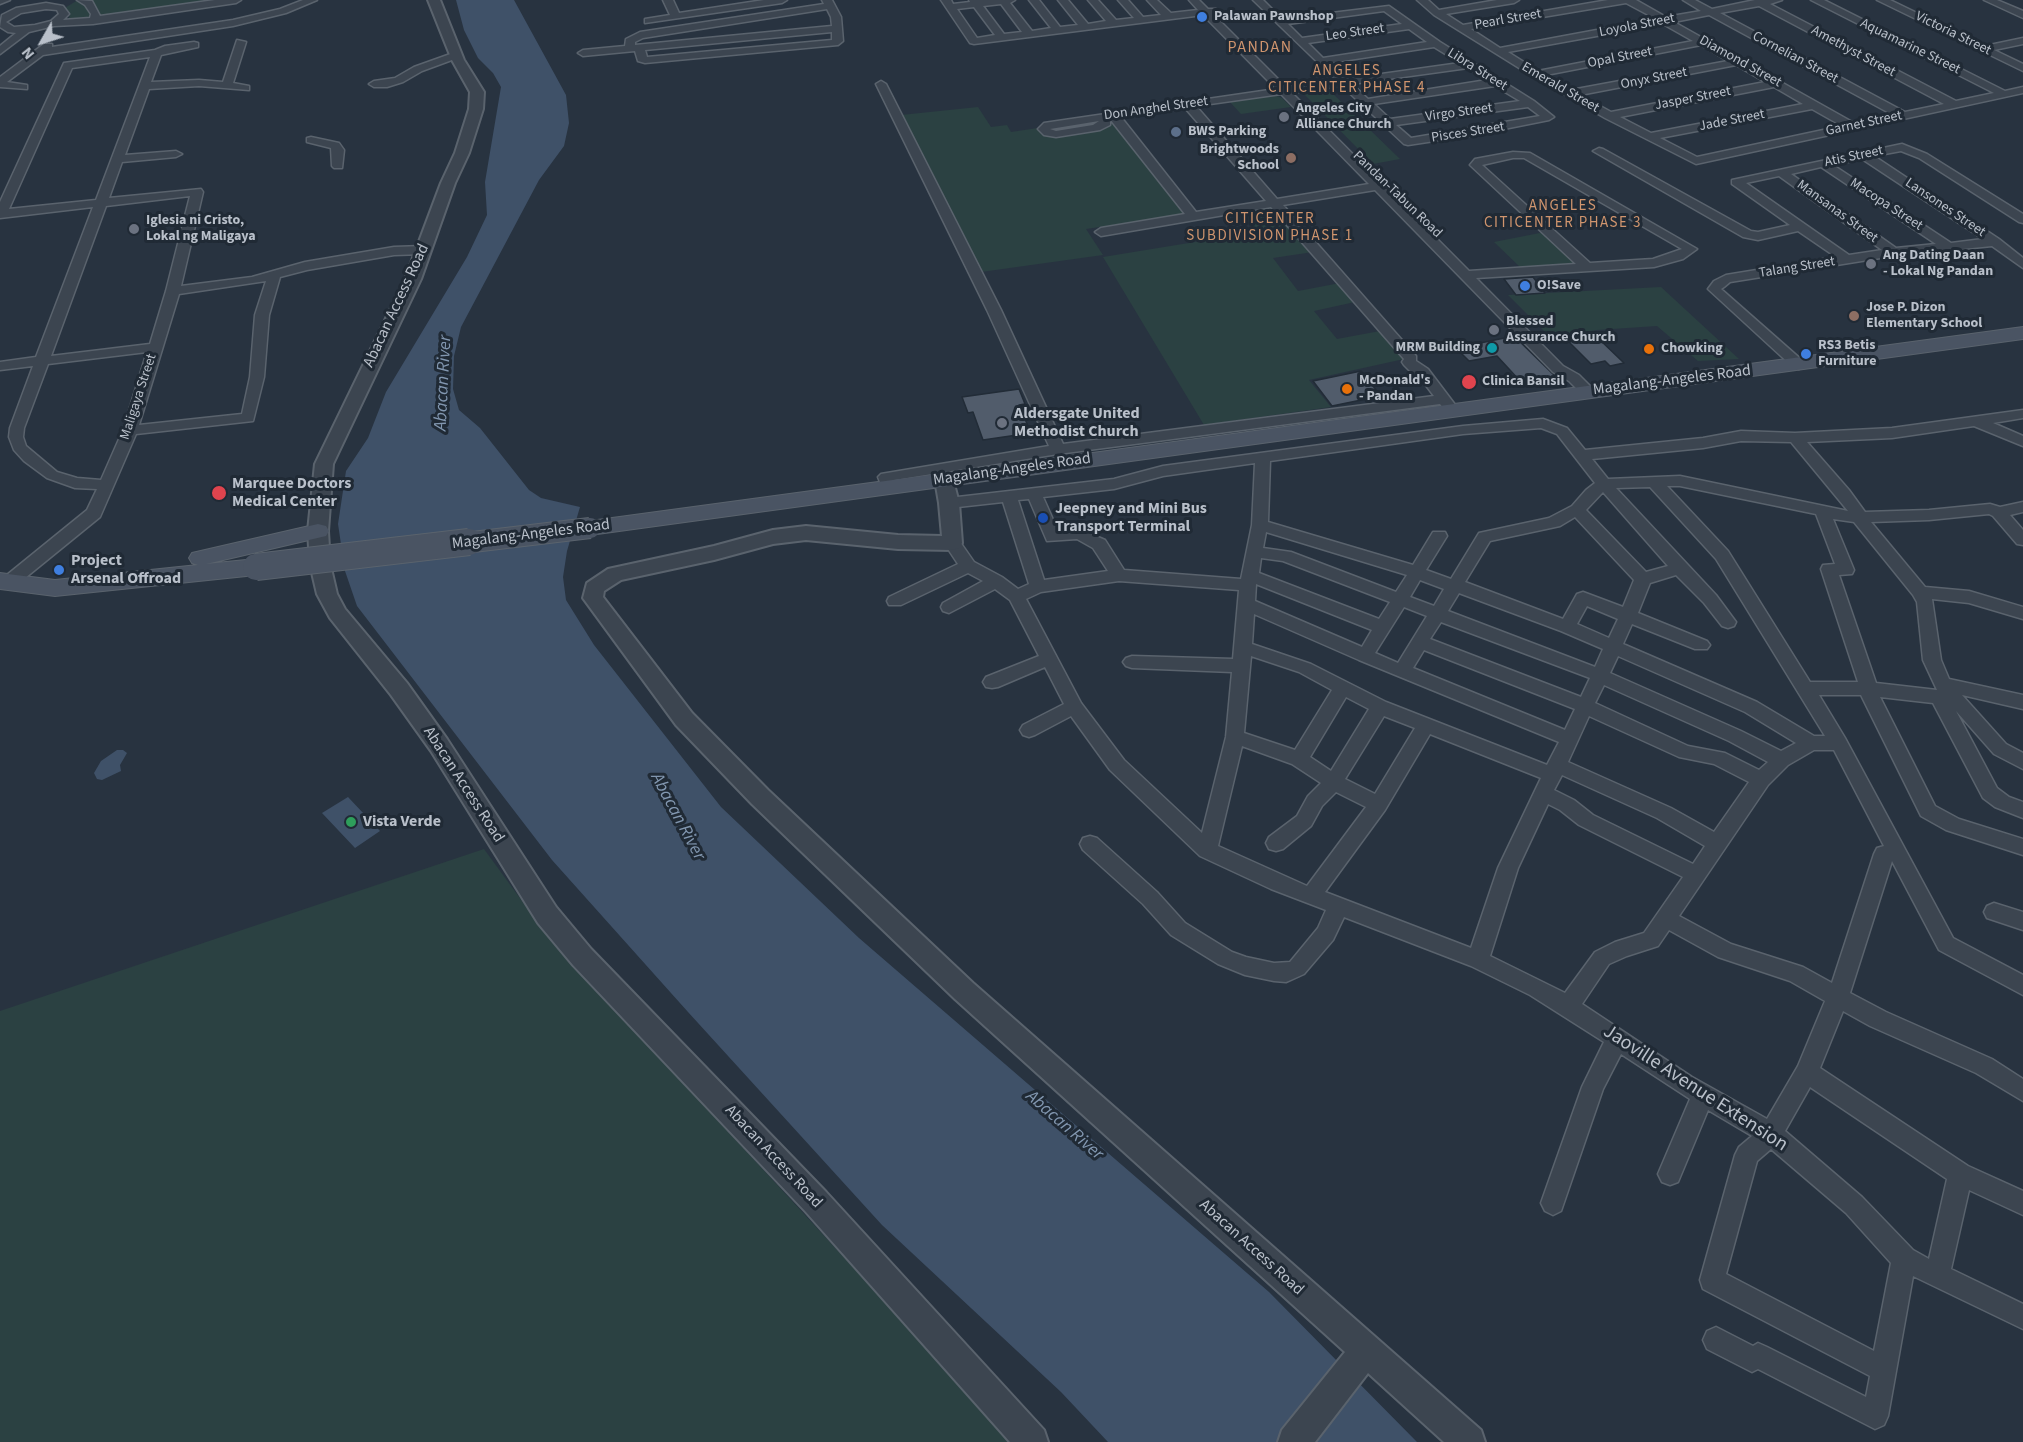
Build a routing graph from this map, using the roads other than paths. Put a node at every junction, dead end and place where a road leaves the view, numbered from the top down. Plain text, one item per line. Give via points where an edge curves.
1 (5, 0) edge
2 (82, 0) edge
3 (236, 0) edge
4 (312, 0) edge
5 (434, 0) edge
6 (668, 0) edge
7 (700, 0) edge
8 (782, 0) edge
9 (1003, 0) edge
10 (1011, 0) edge
11 (1034, 0) edge
12 (1063, 0) edge
13 (1093, 0) edge
14 (1123, 0) edge
15 (1152, 0) edge
16 (1194, 0) edge
17 (1202, 0) edge
18 (1258, 0) edge
19 (1422, 0) edge
20 (1514, 0) edge
21 (1627, 0) edge
22 (1688, 0) edge
23 (1777, 0) edge
24 (1816, 0) edge
25 (1882, 0) edge
26 (1989, 0) edge
27 (0, 1) edge
28 (975, 2) edge
29 (1756, 2) edge
30 (59, 3) edge
31 (828, 3) edge
32 (948, 4) edge
33 (168, 11) junction
34 (1210, 11) junction
35 (704, 12) junction
36 (1709, 12) junction
37 (1437, 13) junction
38 (2023, 15) edge
39 (681, 16) junction
40 (1168, 16) junction
41 (1, 20) edge
42 (1140, 20) junction
43 (56, 21) junction
44 (93, 21) junction
45 (648, 21) dead end
46 (1665, 21) junction
47 (1280, 22) junction
48 (1113, 23) junction
49 (1409, 26) junction
50 (692, 27) junction
51 (1085, 27) junction
52 (1461, 28) junction
53 (837, 29) junction
54 (12, 30) junction
55 (25, 30) junction
56 (1057, 30) junction
57 (169, 33) junction
58 (1029, 34) junction
59 (1001, 38) junction
60 (0, 41) edge
61 (1301, 41) junction
62 (2023, 41) edge
63 (241, 42) dead end
64 (1703, 42) junction
65 (52, 43) dead end
66 (1436, 44) junction
67 (194, 45) dead end
68 (635, 48) junction
69 (1983, 48) junction
70 (0, 51) edge
71 (1498, 51) junction
72 (40, 52) junction
73 (156, 53) junction
74 (583, 53) dead end
75 (456, 55) junction
76 (1321, 61) junction
77 (1738, 62) junction
78 (1470, 65) junction
79 (2023, 68) edge
80 (1537, 74) junction
81 (1497, 82) junction
82 (0, 83) edge
83 (1346, 83) junction
84 (1777, 83) junction
85 (374, 84) dead end
86 (881, 84) dead end
87 (226, 85) junction
88 (144, 86) junction
89 (23, 87) dead end
90 (245, 88) dead end
91 (2023, 90) edge
92 (1287, 91) junction
93 (1570, 93) junction
94 (2004, 94) junction
95 (1366, 102) junction
96 (1530, 103) junction
97 (1188, 104) junction
98 (1953, 104) junction
99 (1815, 105) junction
100 (1108, 116) junction
101 (1609, 116) junction
102 (1903, 116) junction
103 (1388, 123) junction
104 (1527, 123) joint
105 (1850, 126) junction
106 (1056, 134) dead end
107 (1649, 137) junction
108 (311, 140) dead end
109 (1599, 151) dead end
110 (176, 154) dead end
111 (1864, 155) junction
112 (117, 159) junction
113 (1706, 159) joint
114 (1824, 164) junction
115 (338, 166) dead end
116 (1781, 172) junction
117 (1377, 186) junction
118 (101, 202) junction
119 (1273, 202) junction
120 (1, 214) edge
121 (1192, 215) junction
122 (2023, 219) edge
123 (1800, 227) junction
124 (1101, 232) dead end
125 (1995, 242) junction
126 (1949, 247) junction
127 (424, 250) junction
128 (1893, 252) junction
129 (1848, 260) junction
130 (2023, 264) edge
131 (1587, 267) junction
132 (1472, 274) junction
133 (274, 276) junction
134 (173, 291) junction
135 (2023, 333) edge
136 (156, 347) junction
137 (42, 361) junction
138 (1799, 365) junction
139 (0, 366) edge
140 (1581, 385) junction
141 (1448, 405) junction
142 (2023, 414) edge
143 (1976, 421) junction
144 (130, 430) junction
145 (1243, 433) junction
146 (1795, 438) junction
147 (2023, 441) edge
148 (1058, 449) junction
149 (1582, 455) junction
150 (1263, 458) junction
151 (944, 480) junction
152 (1655, 483) junction
153 (1604, 484) junction
154 (106, 485) junction
155 (888, 487) junction
156 (1034, 493) junction
157 (1009, 496) junction
158 (949, 503) junction
159 (2023, 507) edge
160 (1577, 510) junction
161 (1822, 511) junction
162 (1999, 512) junction
163 (1860, 517) junction
164 (1260, 525) junction
165 (318, 531) junction
166 (1439, 536) dead end
167 (1053, 537) junction
168 (2023, 540) edge
169 (1024, 541) junction
170 (952, 543) junction
171 (1256, 552) junction
172 (968, 566) junction
173 (1679, 568) junction
174 (1416, 572) junction
175 (1119, 575) junction
176 (11, 578) edge
177 (1642, 579) junction
178 (1249, 580) junction
179 (996, 581) junction
180 (100, 584) junction
181 (1038, 586) junction
182 (1453, 586) junction
183 (1920, 592) junction
184 (1016, 596) junction
185 (1400, 598) junction
186 (895, 601) dead end
187 (1246, 604) junction
188 (949, 607) dead end
189 (1438, 613) junction
190 (2023, 613) edge
191 (1628, 616) junction
192 (1728, 622) dead end
193 (1383, 627) junction
194 (1567, 627) junction
195 (1420, 642) junction
196 (1612, 645) junction
197 (1701, 645) dead end
198 (1242, 647) junction
199 (1365, 656) junction
200 (1050, 658) junction
201 (1132, 662) dead end
202 (1241, 666) junction
203 (1402, 671) junction
204 (1599, 675) junction
205 (992, 682) dead end
206 (1343, 687) junction
207 (1806, 688) junction
208 (1867, 689) junction
209 (1945, 693) junction
210 (2023, 702) edge
211 (1380, 706) junction
212 (1585, 706) junction
213 (1074, 707) junction
214 (1426, 725) junction
215 (1029, 730) dead end
216 (1235, 737) junction
217 (1569, 739) junction
218 (1839, 743) junction
219 (1811, 744) junction
220 (1299, 759) junction
221 (1781, 760) junction
222 (2023, 762) edge
223 (1551, 778) junction
224 (1761, 780) junction
225 (1334, 782) junction
226 (1378, 805) junction
227 (2023, 810) edge
228 (1276, 843) dead end
229 (1716, 843) junction
230 (1090, 844) dead end
231 (2023, 847) edge
232 (1207, 850) junction
233 (1896, 851) junction
234 (1695, 874) junction
235 (1312, 895) junction
236 (1339, 905) junction
237 (1994, 912) dead end
238 (1665, 918) junction
239 (2023, 921) edge
240 (1478, 960) junction
241 (2023, 986) edge
242 (1838, 996) junction
243 (1568, 1006) junction
244 (1616, 1040) junction
245 (1807, 1072) junction
246 (2023, 1090) edge
247 (1703, 1095) junction
248 (1771, 1134) junction
249 (1670, 1174) dead end
250 (1960, 1174) junction
251 (1553, 1203) dead end
252 (2023, 1203) edge
253 (1904, 1259) junction
254 (1937, 1276) junction
255 (2023, 1317) edge
256 (1716, 1340) dead end
257 (1362, 1355) junction
258 (1884, 1370) junction
259 (1032, 1442) edge
260 (1294, 1442) edge
261 (1469, 1442) edge

1 - 27 street
2 - 44 street via 96,14
3 - 33 street
4 - 57 street via 261,17
5 - 75 street, Abacan Access Road
6 - 39 street
7 - 35 street
8 - 35 street
9 - 10 street
9 - 28 street
9 - 58 street
11 - 56 street
12 - 51 street
13 - 48 street
14 - 42 street
15 - 40 street
16 - 34 street, Pandan-Tabun Road
17 - 34 street, Pandan-Tabun Road
18 - 47 street
19 - 37 street, Emerald Street
20 - 37 street
21 - 46 street, Diamond Street
21 - 52 street, Pearl Street
22 - 36 street, Cornelian Street
23 - 29 street, Loyola Street
24 - 94 street, Aquamarine Street
25 - 69 street, Victoria Street
26 - 38 street
28 - 32 street
28 - 59 street
29 - 36 street, Loyola Street
29 - 98 street, Amethyst Street
30 - 41 street via 19,10
30 - 43 street via 64,14
31 - 50 street
31 - 53 street
32 - 59 street via 974,41
33 - 44 street
33 - 57 street
34 - 40 street
34 - 92 street, Pandan-Tabun Road
35 - 39 street
36 - 46 street, Loyola Street
36 - 102 street, Cornelian Street
37 - 52 street, Emerald Street
39 - 45 street
39 - 50 street
40 - 42 street
41 - 54 street via 2,26
42 - 48 street
43 - 44 street
43 - 55 street
46 - 64 street, Diamond Street
46 - 71 street, Loyola Street
47 - 49 street, Libra Street via 1386,8
47 - 61 street
48 - 51 street
49 - 61 street, Leo Street
49 - 66 street, Libra Street
50 - 68 street via 636,36 629,42
51 - 56 street
52 - 71 street, Emerald Street
53 - 68 street
53 - 68 street via 838,41 834,43 645,60
54 - 55 street
54 - 60 street
55 - 70 street
56 - 58 street
57 - 72 street
58 - 59 street
61 - 76 street
62 - 69 street
63 - 87 street
64 - 77 street, Diamond Street
64 - 80 street, Opal Street
65 - 72 street
66 - 76 street
66 - 78 street, Libra Street
67 - 73 street
68 - 74 street
69 - 79 street, Victoria Street
71 - 80 street, Emerald Street
72 - 82 street
73 - 88 street
73 - 120 street via 68,65
75 - 85 street via 399,80
75 - 127 street, Abacan Access Road via 477,92 476,109
76 - 83 street
77 - 84 street, Diamond Street
77 - 93 street, Onyx Street
78 - 81 street, Libra Street
78 - 83 street, Don Anghel Street
80 - 93 street, Emerald Street
81 - 95 street
81 - 96 street, Libra Street
82 - 89 street
83 - 92 street, Don Anghel Street
83 - 95 street
84 - 99 street, Diamond Street
84 - 101 street, Jasper Street
86 - 148 street
87 - 88 street
87 - 90 street
88 - 112 street
91 - 94 street, Garnet Street
92 - 97 street, Don Anghel Street
92 - 117 street, Pandan-Tabun Road
92 - 132 street, Pandan-Tabun Road
93 - 101 street, Emerald Street
94 - 98 street, Garnet Street
95 - 103 street
96 - 103 street, Virgo Street
96 - 104 street, Libra Street via 1549,117
97 - 100 street, Don Anghel Street
97 - 119 street
98 - 102 street, Garnet Street
99 - 105 street, Diamond Street
99 - 107 street, Jade Street
100 - 106 street via 1101,126
100 - 121 street
101 - 107 street, Emerald Street
102 - 105 street, Garnet Street
103 - 104 street, Pisces Street via 1408,142
105 - 113 street, Garnet Street
107 - 113 street, Emerald Street via 1692,160
108 - 115 street via 335,145
109 - 123 street via 1747,234 1758,236
110 - 112 street
111 - 114 street, Atis Street
111 - 122 street, Atis Street via 1898,147 1911,150
111 - 125 street, Lansones Street
112 - 118 street
114 - 116 street, Atis Street
114 - 126 street, Macopa Street
116 - 123 street, Atis Street via 1736,182
116 - 128 street, Mansanas Street
117 - 119 street
117 - 132 street, Pandan-Tabun Road
118 - 120 street
118 - 134 street, Maligaya Street via 197,192
118 - 137 street
119 - 121 street
119 - 141 street
121 - 124 street
123 - 129 street
125 - 126 street, Talang Street
125 - 130 street, Lansones Street
126 - 128 street, Talang Street
127 - 133 street via 394,251 305,266
127 - 165 street, Abacan Access Road via 327,454
128 - 129 street, Talang Street
129 - 138 street, Talang Street via 1726,279 1714,289
131 - 131 street via 1483,173 1476,165 1479,161 1526,155 1690,249 1654,263
131 - 132 street
132 - 140 street, Pandan-Tabun Road via 1558,369
133 - 134 street
133 - 144 street via 262,315 257,377 248,418
134 - 136 street, Maligaya Street
135 - 138 main road, Magalang-Angeles Road
136 - 137 street
136 - 144 street, Maligaya Street
137 - 139 street
137 - 154 street via 17,428 19,447 52,475 75,483
138 - 140 main road, Magalang-Angeles Road
140 - 141 main road, Magalang-Angeles Road
141 - 145 main road, Magalang-Angeles Road
142 - 143 street
143 - 146 street via 1892,432
143 - 147 street
144 - 154 street, Maligaya Street
145 - 148 street
145 - 151 main road, Magalang-Angeles Road
146 - 149 street via 1741,436
146 - 163 street
148 - 155 street via 886,477
149 - 150 street via 1562,431 1532,423
149 - 153 street
150 - 156 street via 1163,471 1114,484
150 - 164 street
151 - 155 main road, Magalang-Angeles Road
151 - 158 street
152 - 153 street
152 - 161 street via 1680,481
152 - 207 street via 1722,555
153 - 160 street via 1591,492
153 - 173 street
154 - 176 street, Maligaya Street via 91,516
155 - 180 main road, Magalang-Angeles Road, bridge via 590,528
156 - 157 street
156 - 167 street
157 - 158 street
157 - 169 street
158 - 170 street
159 - 162 street
160 - 177 street
160 - 182 street via 1554,522 1485,537
161 - 163 street
161 - 208 street via 1846,570 1829,569
162 - 163 street via 1990,509
162 - 168 street
163 - 183 street
164 - 171 street
164 - 174 street
165 - 180 main road via 230,553 114,570
165 - 259 street, Abacan Access Road via 320,564 327,594 337,613 439,745 547,915 582,957 816,1202
166 - 174 street
167 - 169 street
167 - 175 street via 1079,534 1099,544
169 - 181 street
170 - 172 street
170 - 257 street, Abacan Access Road via 806,533 773,537 714,554 615,574 594,588 593,598 684,719 760,797 964,991
171 - 178 street
171 - 185 street via 1285,556
172 - 179 street
172 - 186 street
173 - 177 street
173 - 192 street
174 - 182 street
174 - 185 street
175 - 178 street
175 - 181 street
176 - 180 main road, Magalang-Angeles Road via 55,588
177 - 191 street
178 - 187 street
178 - 193 street
179 - 184 street
179 - 188 street
181 - 184 street
182 - 189 street
182 - 194 street
183 - 190 street via 1969,597
183 - 209 street via 1925,602 1932,660
184 - 200 street, Jaoville Avenue Extension
185 - 189 street
185 - 193 street
187 - 198 street
187 - 199 street
189 - 195 street
189 - 204 street
191 - 194 street via 1583,598
191 - 196 street
191 - 197 street
193 - 199 street
194 - 196 street
195 - 203 street
195 - 212 street
196 - 204 street
196 - 219 street via 1751,707
198 - 202 street
198 - 206 street via 1305,668
199 - 203 street
200 - 205 street
200 - 213 street, Jaoville Avenue Extension
201 - 202 street
202 - 216 street
203 - 217 street
204 - 212 street
204 - 221 street
206 - 211 street
206 - 220 street
207 - 208 street
207 - 218 street
208 - 209 street
208 - 231 street via 1928,811 1953,825
209 - 210 street
209 - 222 street via 2000,749
209 - 227 street via 1990,793
211 - 214 street
211 - 225 street
212 - 217 street
212 - 224 street via 1685,752 1718,758
213 - 215 street
213 - 232 street, Jaoville Avenue Extension via 1117,765
214 - 223 street
214 - 226 street
216 - 220 street
216 - 232 street
217 - 223 street
218 - 219 street
218 - 233 street
219 - 221 street
220 - 225 street
221 - 224 street
223 - 229 street via 1599,782
223 - 234 street via 1567,805 1586,820
223 - 240 street via 1508,868
224 - 229 street
225 - 226 street
225 - 228 street via 1315,801 1304,821
226 - 235 street
229 - 234 street
230 - 236 street via 1178,929 1245,966 1280,973 1297,968 1326,934
232 - 235 street, Jaoville Avenue Extension
233 - 241 street via 1946,944
233 - 242 street via 1884,854
234 - 238 street
235 - 236 street, Jaoville Avenue Extension
236 - 240 street, Jaoville Avenue Extension
237 - 239 street
238 - 242 street via 1725,951 1796,974
238 - 243 street via 1651,940 1602,958
240 - 243 street, Jaoville Avenue Extension
242 - 245 street
242 - 246 street via 1916,1037 1984,1066
243 - 244 street, Jaoville Avenue Extension
244 - 247 street, Jaoville Avenue Extension
244 - 251 street via 1593,1087
245 - 248 street
245 - 250 street
247 - 248 street, Jaoville Avenue Extension
247 - 249 street
248 - 253 street, Jaoville Avenue Extension via 1854,1205
248 - 258 street via 1747,1155 1712,1280
250 - 252 street
250 - 254 street
253 - 254 street, Jaoville Avenue Extension
253 - 258 street
254 - 255 street, Jaoville Avenue Extension
256 - 258 street via 1752,1359 1758,1356 1875,1416
257 - 260 street
257 - 261 street, Abacan Access Road

